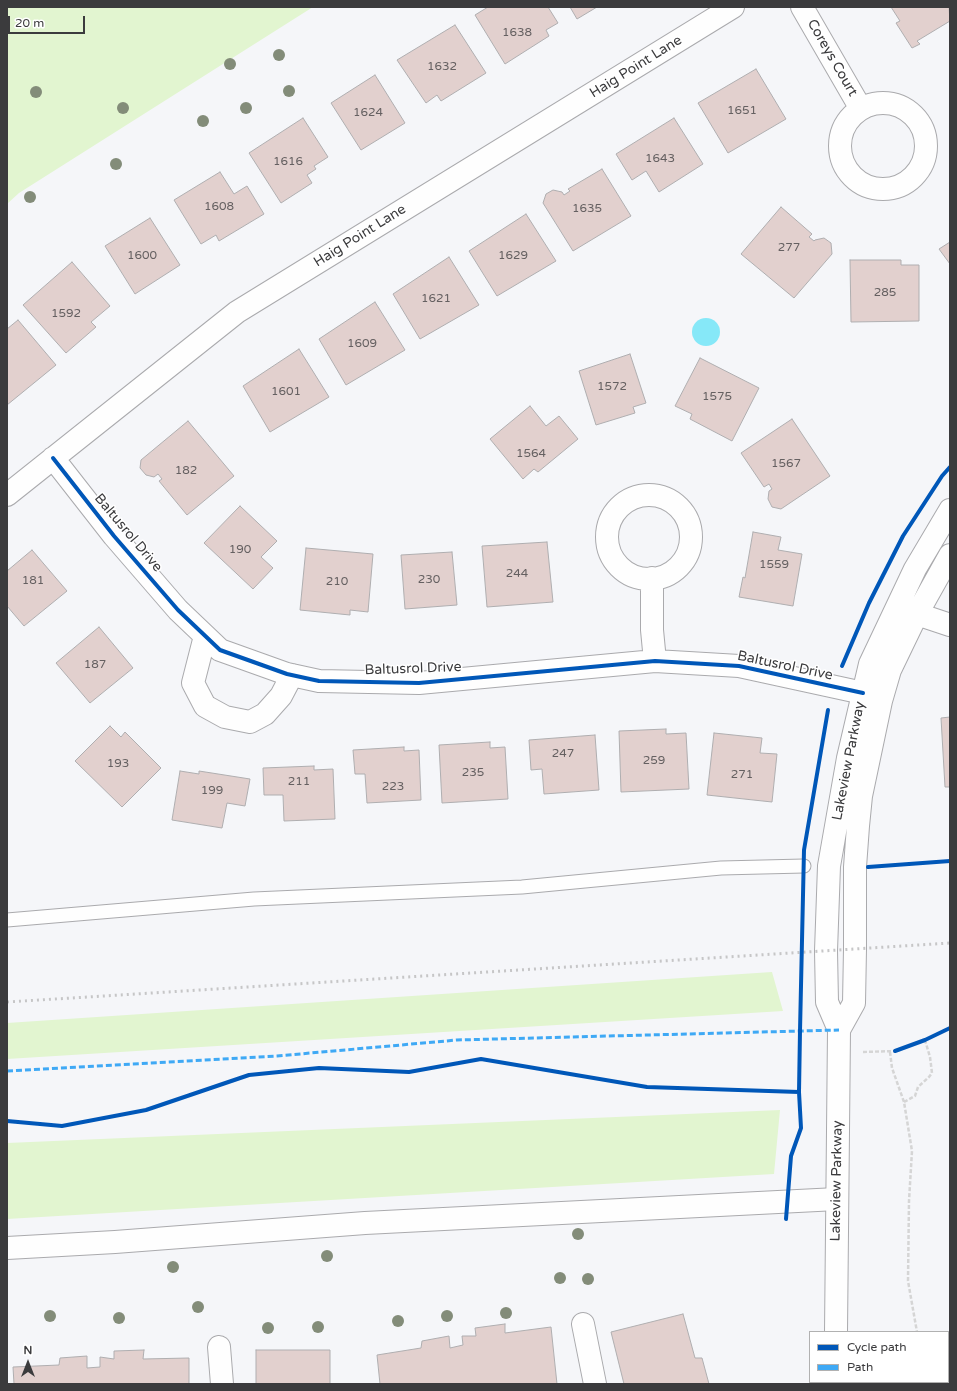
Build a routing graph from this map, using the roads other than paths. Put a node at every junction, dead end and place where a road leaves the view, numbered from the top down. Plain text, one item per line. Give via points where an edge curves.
1 (733, 7) edge
2 (802, 7) edge
3 (861, 109) dead end
4 (53, 458) junction
5 (7, 495) edge
6 (950, 510) edge
7 (950, 555) edge
8 (652, 578) dead end
9 (917, 614) junction
10 (950, 624) edge
11 (205, 636) junction
12 (655, 661) junction
13 (292, 675) junction
14 (863, 693) junction
15 (804, 866) dead end
16 (7, 920) edge
17 (839, 1030) junction
18 (837, 1199) junction
19 (7, 1248) edge
20 (582, 1324) dead end
21 (836, 1331) edge
22 (219, 1347) dead end
23 (222, 1384) edge
24 (596, 1384) edge

1 - 4 street, Haig Point Lane via 237,312
2 - 3 street, Coreys Court
4 - 5 street, Haig Point Lane
4 - 11 street, Baltusrol Drive via 114,536 178,610
6 - 14 street, Lakeview Parkway via 897,604 870,664
7 - 9 street, Lakeview Parkway
8 - 12 street
9 - 10 street
9 - 17 street, Lakeview Parkway via 890,670 861,796 855,867 854,1003
11 - 13 street, Baltusrol Drive via 220,650
11 - 13 street via 193,683 205,706 225,717 250,722 264,714 281,696
12 - 13 street, Baltusrol Drive via 419,683 319,681
12 - 14 street, Baltusrol Drive via 739,666
14 - 17 street, Lakeview Parkway via 848,758 829,866 827,1002
15 - 16 lane via 721,868 522,887 254,899
17 - 18 street, Lakeview Parkway
18 - 19 street via 365,1223
18 - 21 street, Lakeview Parkway
20 - 24 street
22 - 23 street

